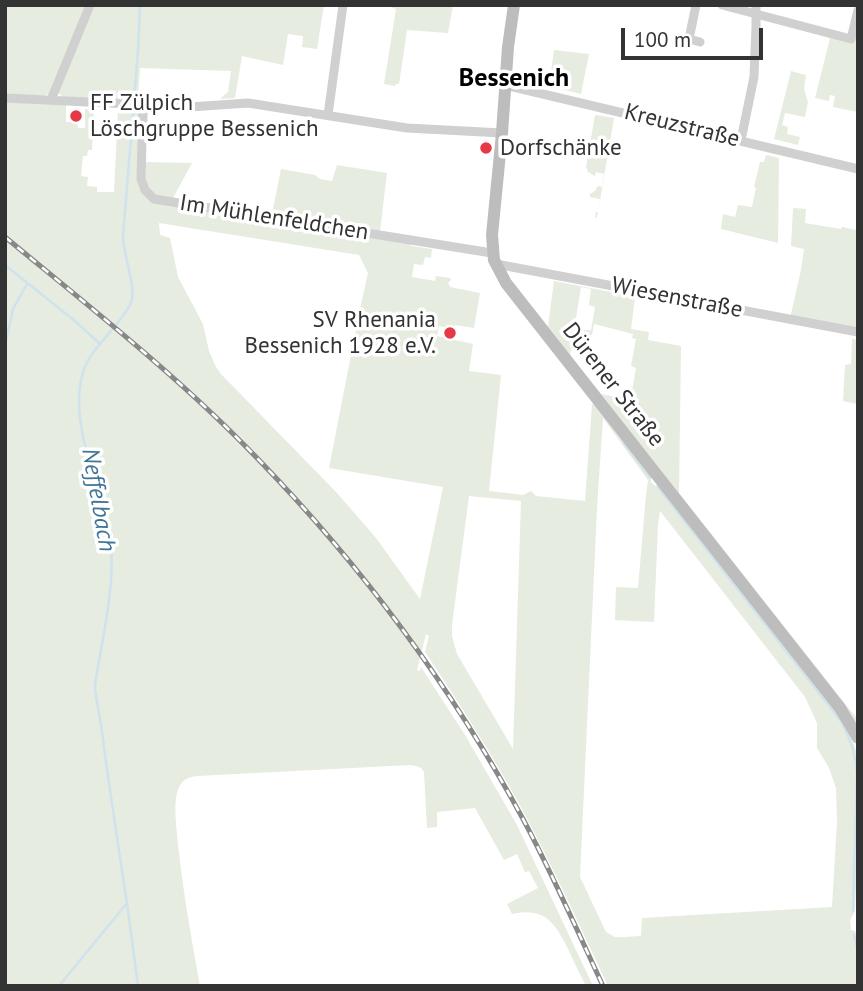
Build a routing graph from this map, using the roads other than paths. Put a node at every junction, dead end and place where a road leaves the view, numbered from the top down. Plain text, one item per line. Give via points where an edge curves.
1 (90, 5) edge
2 (342, 5) edge
3 (513, 5) edge
4 (696, 5) edge
5 (722, 5) edge
6 (755, 10) edge
7 (858, 10) edge
8 (700, 42) dead end
9 (505, 85) junction
10 (5, 97) edge
11 (51, 100) junction
12 (136, 104) junction
13 (328, 116) junction
14 (502, 133) junction
15 (741, 140) junction
16 (858, 169) edge
17 (494, 258) junction
18 (858, 332) edge
19 (858, 738) edge

1 - 11 street
2 - 13 street
3 - 9 street
4 - 8 street via 689,39
5 - 6 street
6 - 7 street via 851,38
6 - 15 street via 754,77
9 - 14 street
9 - 15 street, Kreuzstraße
10 - 11 street
11 - 12 street
12 - 13 street via 248,103
12 - 17 street, Im Mühlenfeldchen via 141,178 154,199
13 - 14 street via 422,130
14 - 17 street
15 - 16 street, Kreuzstraße
17 - 18 street, Wiesenstraße
17 - 19 street, Dürener Straße via 514,293 840,708

